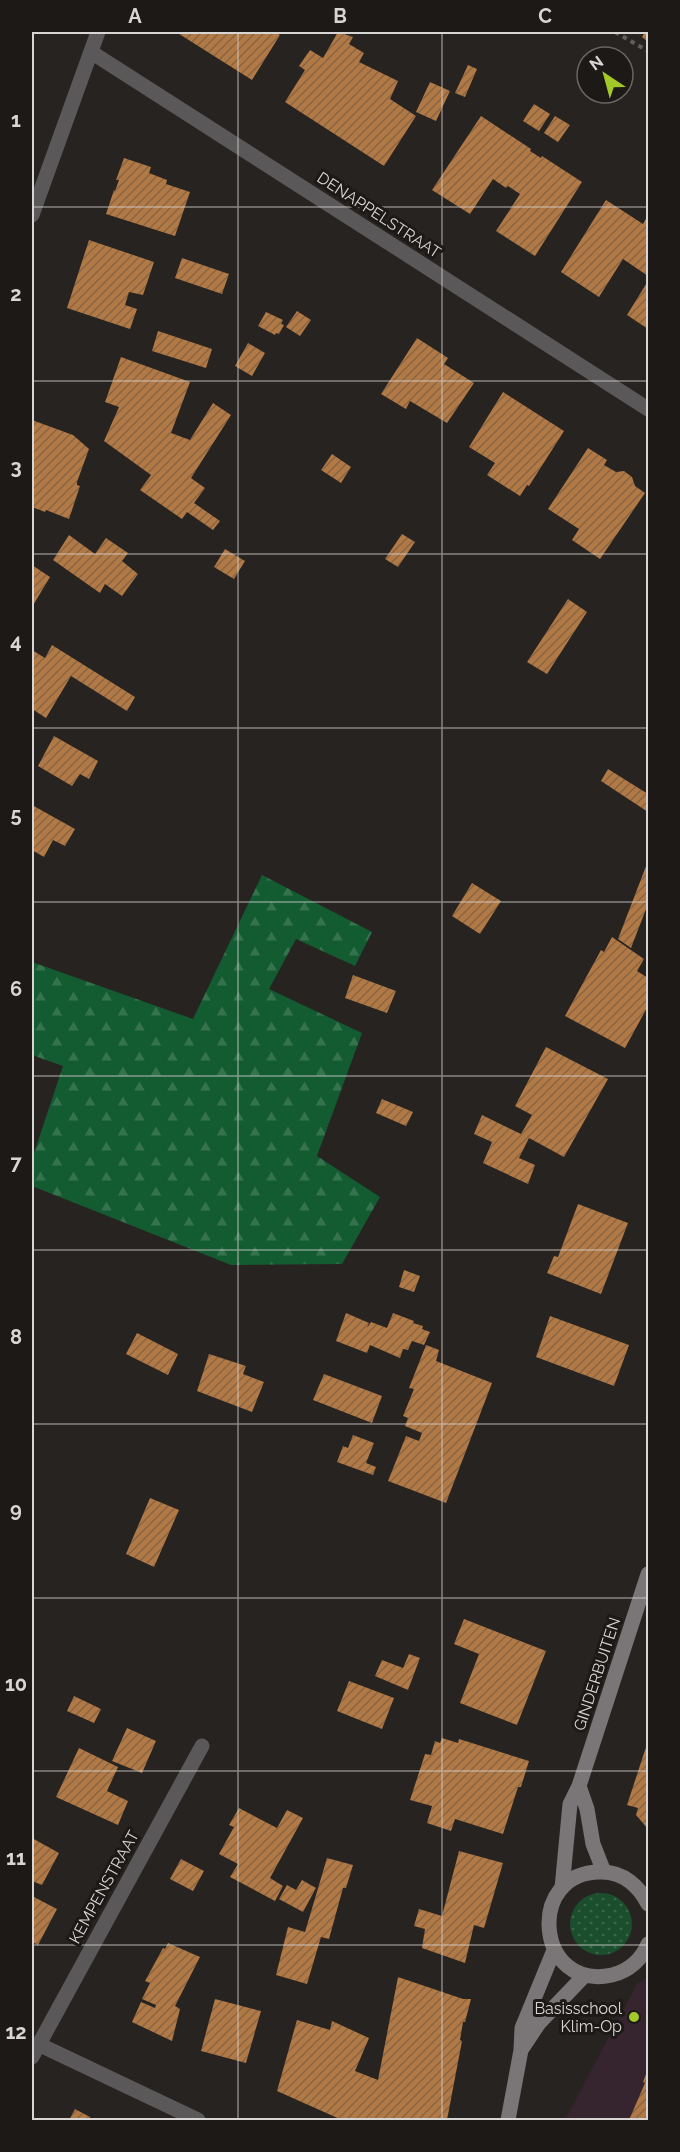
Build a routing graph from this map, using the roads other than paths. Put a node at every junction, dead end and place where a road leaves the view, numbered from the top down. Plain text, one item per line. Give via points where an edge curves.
1 (98, 32) edge
2 (91, 51) junction
3 (32, 214) edge
4 (648, 409) edge
5 (648, 1574) edge
6 (202, 1746) dead end
7 (579, 1786) junction
8 (604, 1872) junction
9 (562, 1888) junction
10 (648, 1904) edge
11 (647, 1949) edge
12 (554, 1950) junction
13 (585, 1975) junction
14 (521, 2050) junction
15 (35, 2051) edge
16 (198, 2121) edge
17 (508, 2121) edge

1 - 2 street
2 - 3 street
2 - 4 street, DENAPPELSTRAAT
5 - 7 main road, GINDERBUITEN
6 - 15 street, KEMPENSTRAAT
7 - 8 main road
7 - 9 main road, GINDERBUITEN via 570,1804
8 - 9 main road via 574,1878
8 - 10 main road via 632,1882
9 - 12 main road, GINDERBUITEN via 548,1918
11 - 13 main road via 634,1965 619,1973
12 - 13 main road
12 - 14 main road via 522,2028
13 - 14 main road via 539,2023
14 - 17 main road
15 - 16 street, KEMPENSTRAAT

